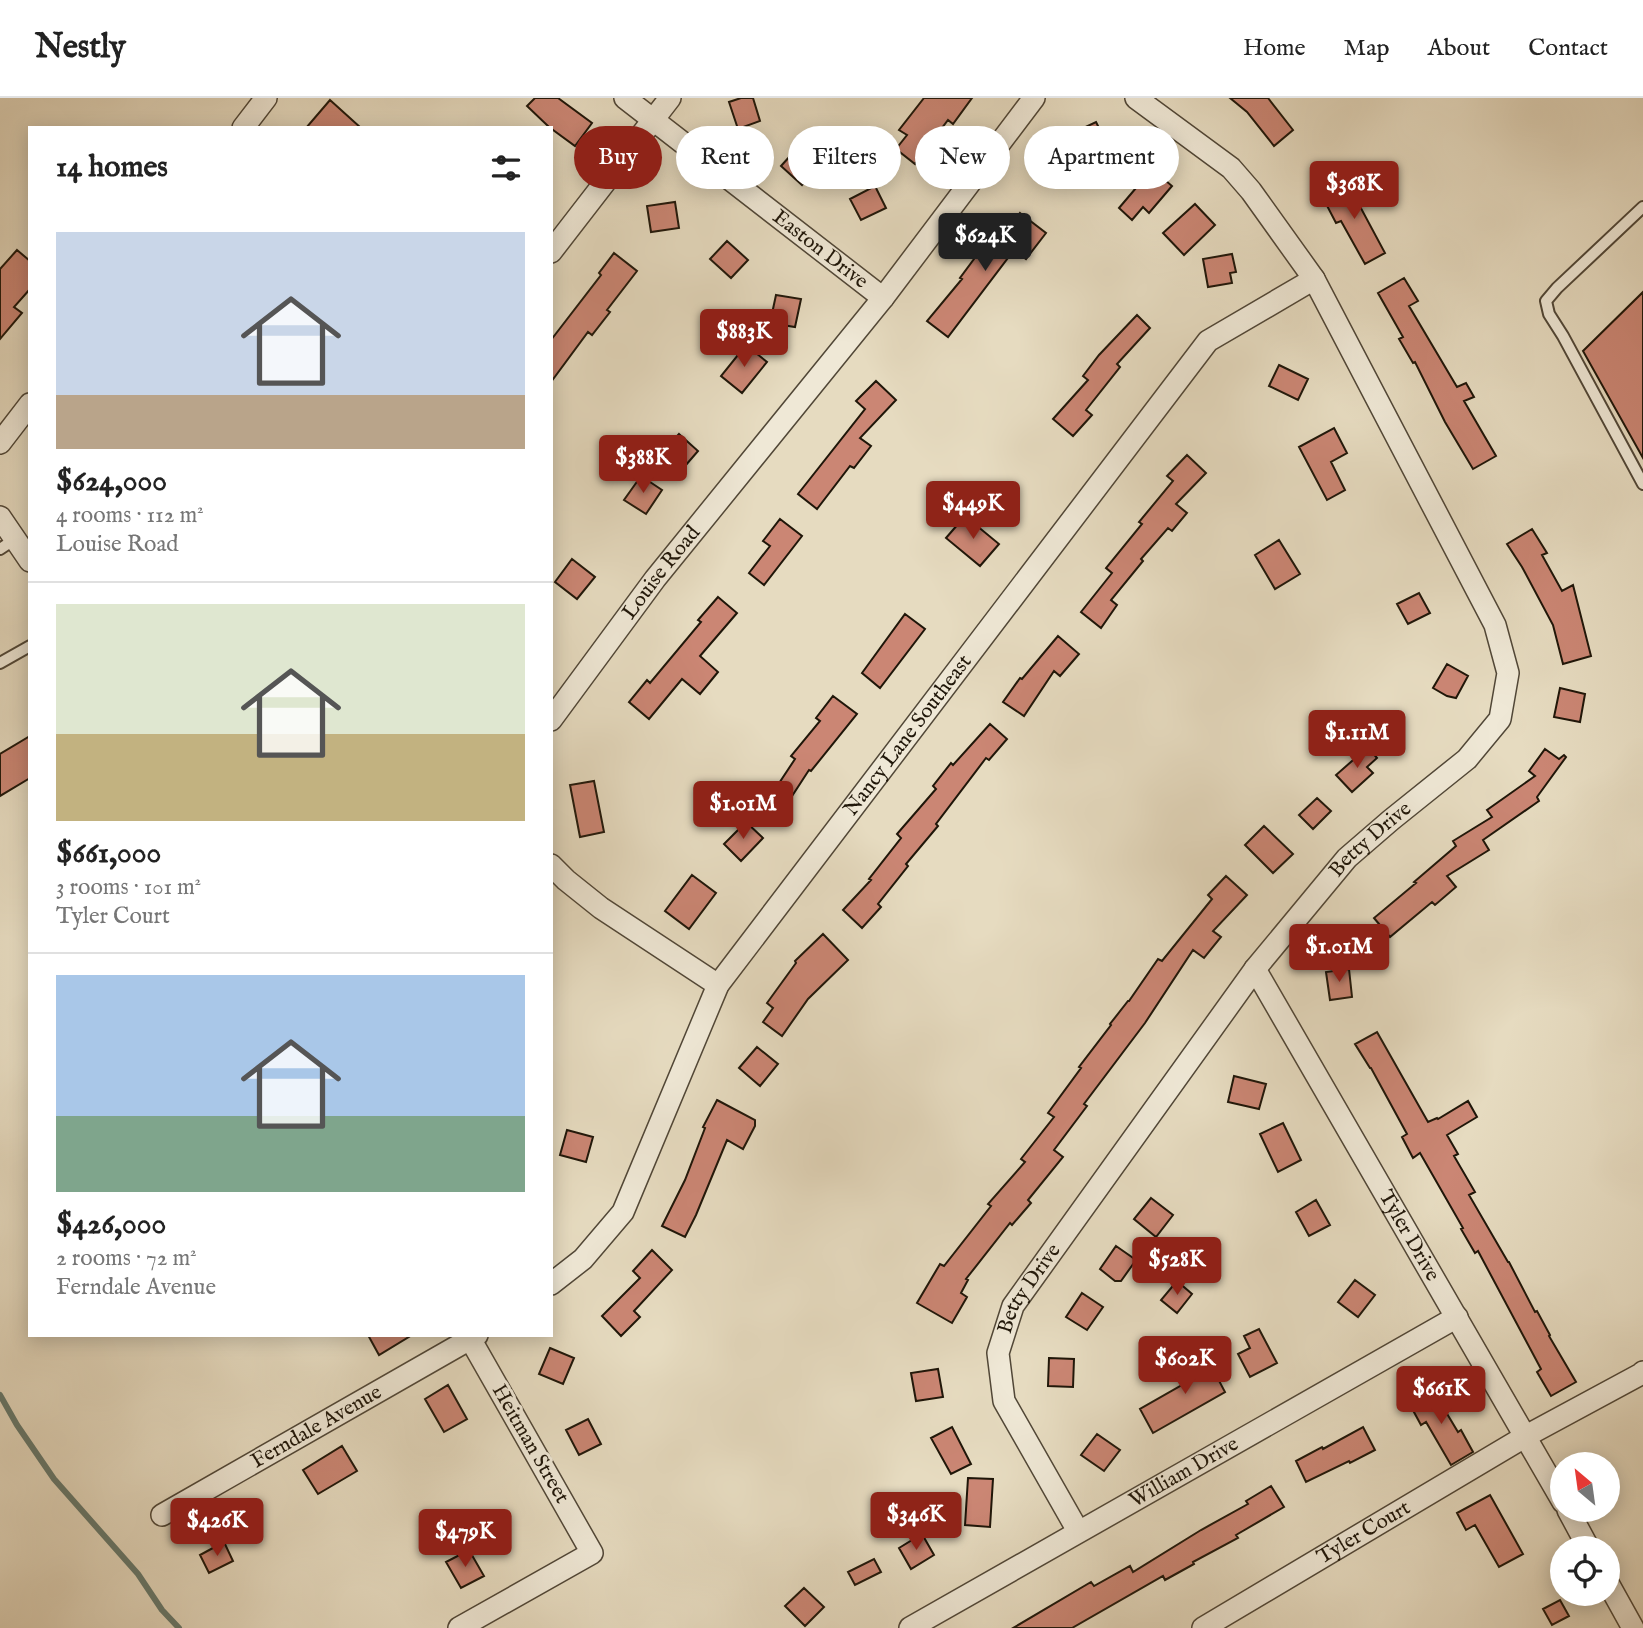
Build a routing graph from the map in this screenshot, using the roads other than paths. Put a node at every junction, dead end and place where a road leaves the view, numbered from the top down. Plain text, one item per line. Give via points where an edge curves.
1 (266, 98) edge
2 (625, 98) edge
3 (670, 98) edge
4 (1034, 98) edge
5 (1136, 98) edge
6 (653, 120) junction
7 (245, 126) edge
8 (1643, 207) edge
9 (553, 249) edge
10 (1314, 279) junction
11 (883, 298) junction
12 (28, 407) edge
13 (0, 443) edge
14 (1643, 484) edge
15 (0, 517) edge
16 (7, 544) edge
17 (28, 560) edge
18 (28, 647) edge
19 (0, 663) edge
20 (553, 717) edge
21 (553, 867) edge
22 (1255, 969) junction
23 (718, 985) junction
24 (553, 1282) edge
25 (1457, 1317) junction
26 (472, 1337) edge
27 (1643, 1372) edge
28 (1526, 1436) junction
29 (1550, 1479) edge
30 (162, 1515) dead end
31 (1078, 1531) junction
32 (1620, 1605) edge
33 (459, 1628) edge
34 (910, 1628) edge
35 (1202, 1628) edge
36 (1633, 1628) edge

1 - 7 street
2 - 6 street, Easton Drive
3 - 6 street
4 - 11 street, Louise Road
5 - 10 street, Betty Drive via 1231,168
6 - 9 street
6 - 11 street, Easton Drive
8 - 14 lane via 1546,301
10 - 22 street, Betty Drive via 1495,625 1508,673 1500,719 1467,759 1347,858
10 - 23 street, Nancy Lane Southeast via 1208,341
11 - 20 street, Louise Road via 655,579
12 - 13 street
15 - 16 street
16 - 17 street
18 - 19 lane
21 - 23 street via 601,908
22 - 25 street, Tyler Drive
22 - 31 street, Betty Drive via 1013,1306 1009,1318 998,1353 1004,1401
23 - 24 street, Nancy Lane Southeast via 623,1212 583,1259
25 - 28 street, Tyler Drive
25 - 31 street, William Drive
26 - 30 street, Ferndale Avenue
26 - 33 street, Heitman Street via 592,1553
27 - 28 street, Tyler Court
28 - 29 street, Tyler Drive
28 - 35 street, Tyler Court
31 - 34 street, William Drive
32 - 36 street

